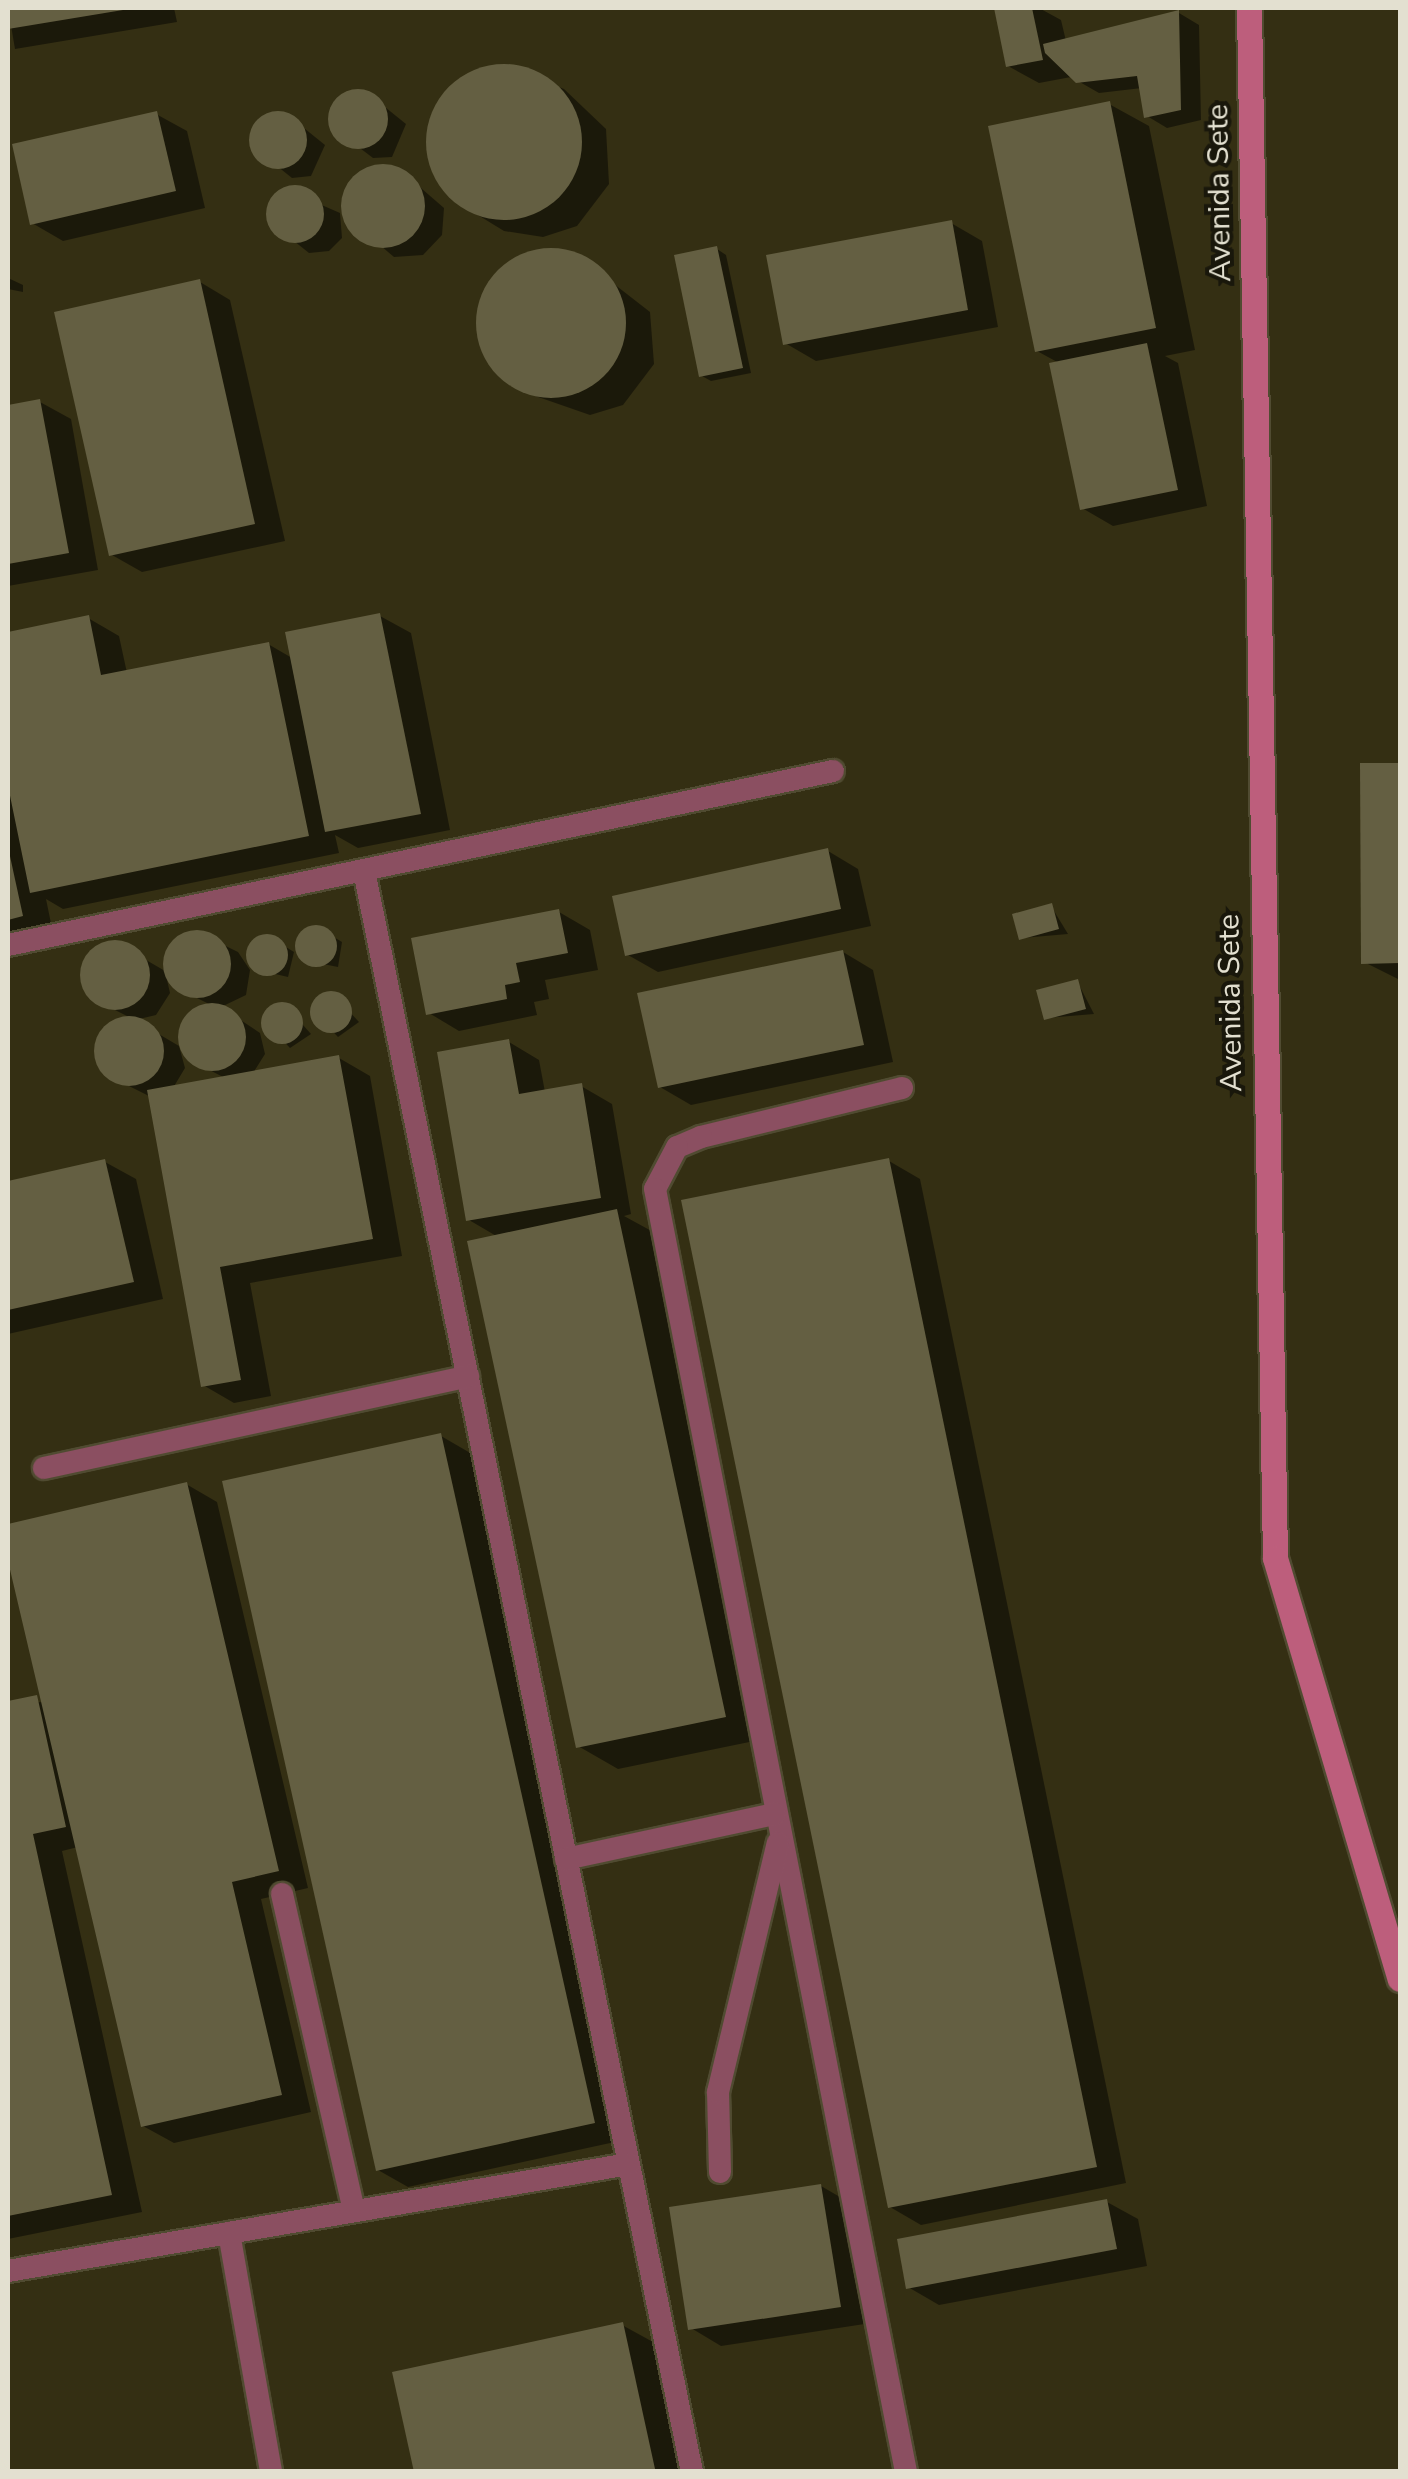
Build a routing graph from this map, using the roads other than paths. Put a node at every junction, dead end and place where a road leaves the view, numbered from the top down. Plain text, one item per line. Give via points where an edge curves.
1 (1248, 8) edge
2 (833, 771) dead end
3 (364, 871) junction
4 (8, 945) edge
5 (902, 1088) dead end
6 (468, 1376) junction
7 (44, 1468) dead end
8 (778, 1826) junction
9 (566, 1858) junction
10 (282, 1894) dead end
11 (1400, 1979) edge
12 (629, 2164) junction
13 (720, 2172) dead end
14 (354, 2211) junction
15 (229, 2233) junction
16 (8, 2271) edge
17 (271, 2472) edge
18 (692, 2472) edge
19 (906, 2472) edge

1 - 11 street, Avenida Sete via 1275,1558
2 - 3 lane
3 - 4 lane
3 - 6 lane
5 - 8 lane via 701,1136 677,1147 654,1189
6 - 7 lane
6 - 9 lane
8 - 9 lane
8 - 13 lane via 718,2092
8 - 19 lane
9 - 12 lane
10 - 14 lane
12 - 14 lane
12 - 18 lane
14 - 15 lane
15 - 16 lane
15 - 17 lane

